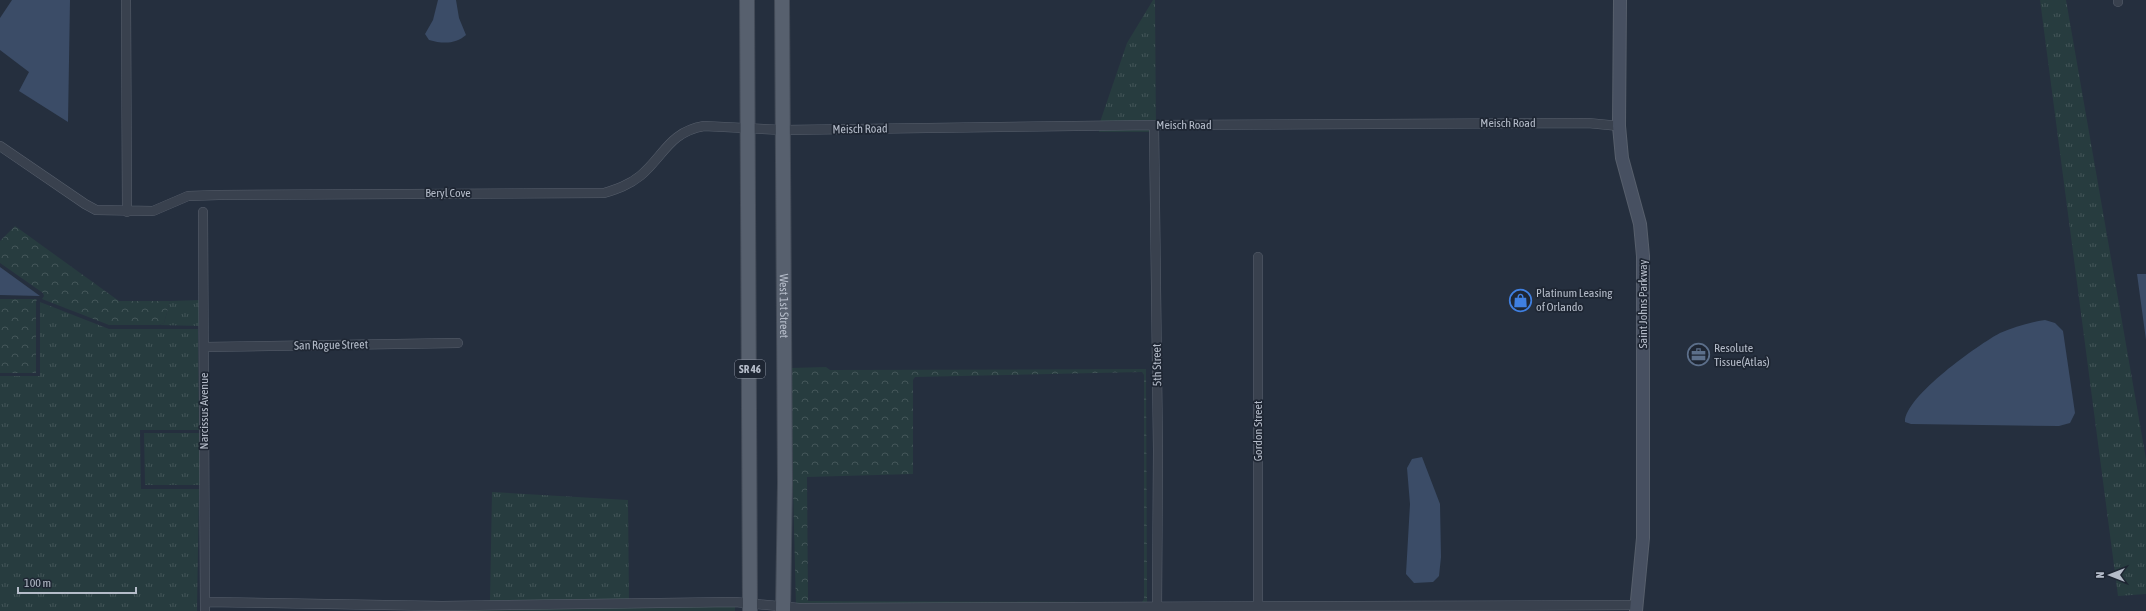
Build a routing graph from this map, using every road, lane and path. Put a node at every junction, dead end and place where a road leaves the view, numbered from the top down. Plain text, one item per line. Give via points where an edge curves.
1 (126, 0) edge
2 (747, 0) edge
3 (782, 0) edge
4 (1620, 0) edge
5 (1154, 125) junction
6 (1619, 126) junction
7 (748, 127) junction
8 (783, 130) junction
9 (0, 146) edge
10 (127, 212) junction
11 (203, 212) dead end
12 (1258, 257) dead end
13 (458, 343) dead end
14 (204, 348) junction
15 (1258, 605) junction
16 (205, 606) edge
17 (750, 607) edge
18 (1636, 608) edge
19 (783, 609) edge
20 (1157, 609) edge

1 - 10 street
2 - 7 main road, SR 46
3 - 8 main road, West 1st Street
4 - 6 street, Saint Johns Parkway
5 - 6 street, Meisch Road via 1588,123
5 - 8 street, Meisch Road
5 - 20 street, 5th Street
6 - 18 street, Saint Johns Parkway via 1622,158 1640,224 1643,256 1642,538
7 - 8 street, Meisch Road
7 - 10 street, Beryl Cove via 692,128 676,136 640,176 624,187 604,192 188,196 153,211
7 - 17 main road, SR 46
8 - 19 main road, West 1st Street
9 - 10 street, Beryl Cove via 96,210
11 - 14 street, Narcissus Avenue
12 - 15 street, Gordon Street
13 - 14 street, San Rogue Street
14 - 16 street, Narcissus Avenue
15 - 18 street
15 - 20 street
16 - 17 street
17 - 19 street
19 - 20 street

